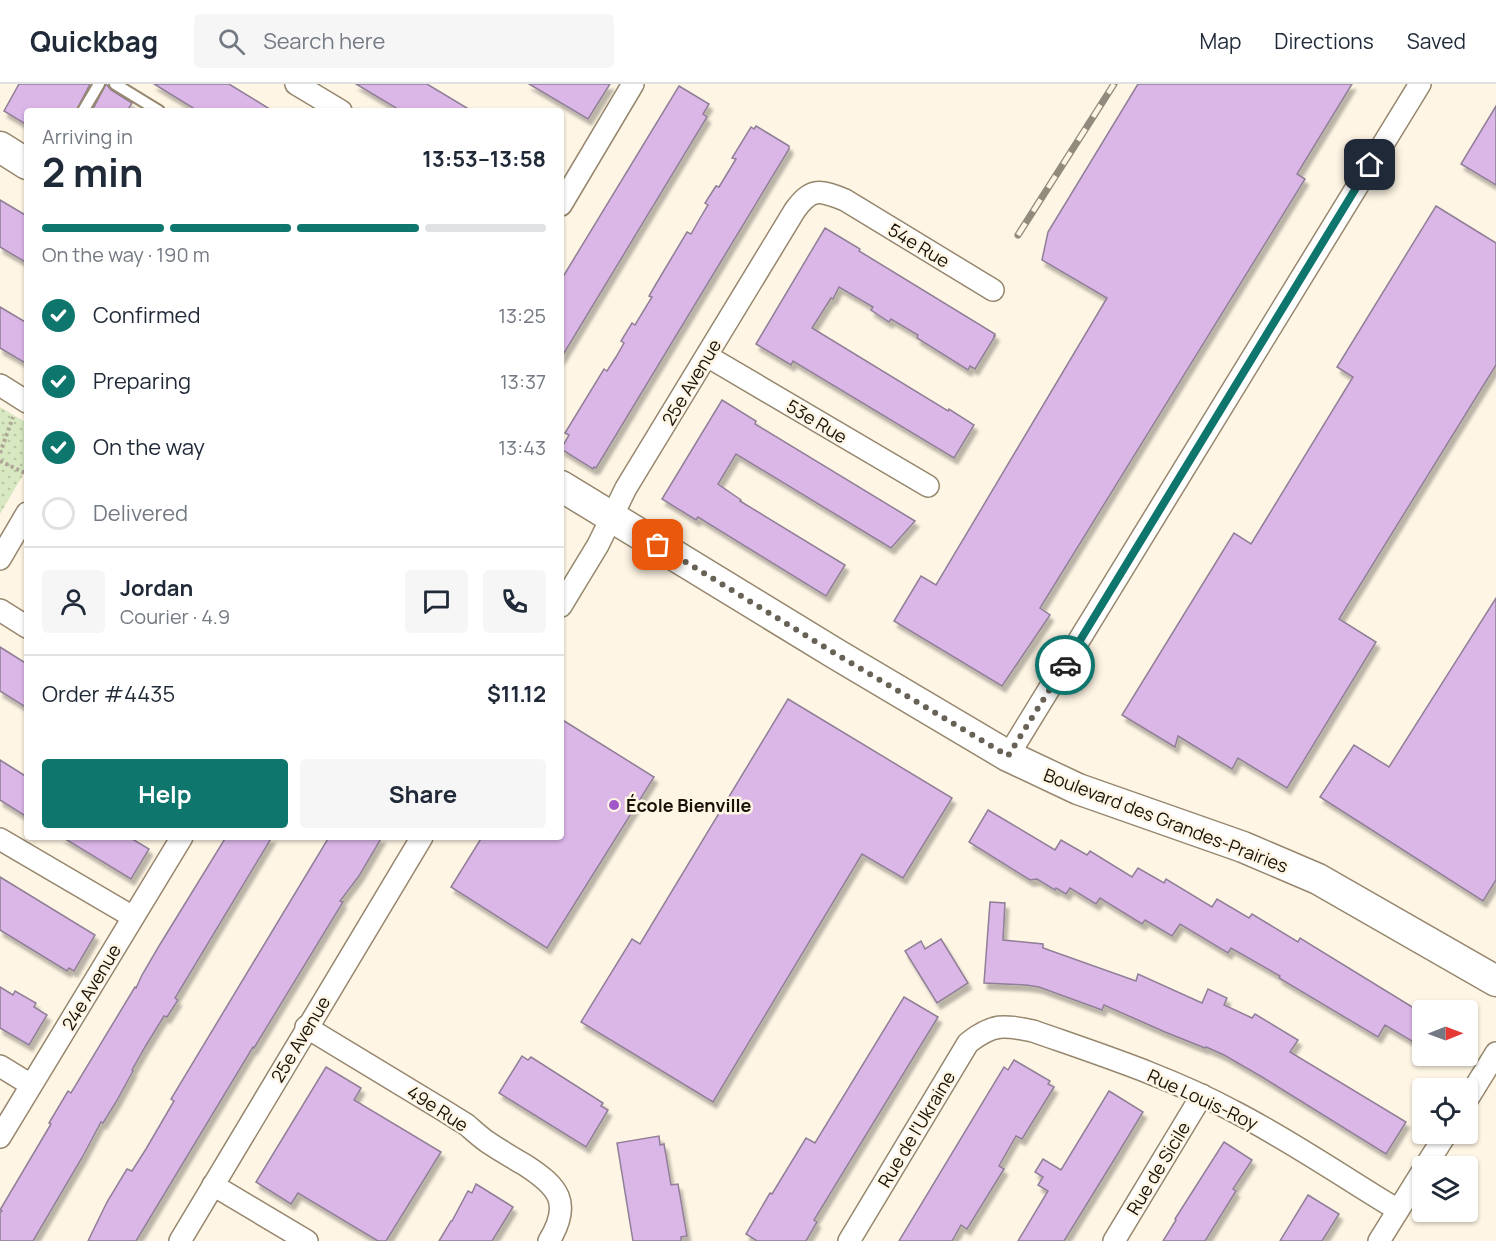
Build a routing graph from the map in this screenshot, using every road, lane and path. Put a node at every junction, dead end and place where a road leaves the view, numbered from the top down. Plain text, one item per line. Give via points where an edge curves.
1 (99, 84) edge
2 (115, 84) edge
3 (296, 84) edge
4 (633, 84) edge
5 (1420, 84) edge
6 (85, 108) edge
7 (154, 108) edge
8 (336, 108) edge
9 (0, 147) edge
10 (24, 162) edge
11 (564, 200) edge
12 (845, 200) joint
13 (993, 290) dead end
14 (707, 356) junction
15 (0, 385) edge
16 (24, 400) edge
17 (0, 453) edge
18 (0, 461) edge
19 (24, 473) edge
20 (928, 486) dead end
21 (564, 488) edge
22 (612, 517) junction
23 (24, 518) edge
24 (0, 559) edge
25 (564, 601) edge
26 (0, 610) edge
27 (24, 625) edge
28 (1008, 756) junction
29 (0, 839) edge
30 (180, 840) edge
31 (420, 840) edge
32 (133, 917) junction
33 (1496, 981) edge
34 (306, 1027) junction
35 (993, 1027) joint
36 (1496, 1053) edge
37 (0, 1066) edge
38 (1478, 1082) edge
39 (31, 1085) junction
40 (1202, 1095) junction
41 (0, 1137) edge
42 (213, 1185) junction
43 (1412, 1188) edge
44 (1398, 1210) junction
45 (180, 1241) edge
46 (307, 1241) edge
47 (549, 1241) edge
48 (849, 1241) edge
49 (1114, 1241) edge
50 (1379, 1241) edge

1 - 6 lane
2 - 7 lane
3 - 8 street
4 - 11 street
5 - 28 street
9 - 10 main road
12 - 13 street, 54e Rue
12 - 14 street, 25e Avenue via 816,192 804,198
14 - 20 street, 53e Rue
14 - 22 street, 25e Avenue
15 - 16 street
16 - 17 path
18 - 19 path
21 - 22 main road, Boulevard des Grandes-Prairies
22 - 25 street, 25e Avenue
22 - 28 main road, Boulevard des Grandes-Prairies
23 - 24 street
26 - 27 street
28 - 33 main road, Boulevard des Grandes-Prairies via 1077,789 1243,847 1318,879
29 - 32 street
30 - 32 street, 24e Avenue
31 - 34 street, 25e Avenue
32 - 39 street, 24e Avenue
34 - 42 street, 25e Avenue
34 - 47 street, 49e Rue via 443,1110 543,1177 560,1199 561,1214
35 - 40 street, Rue Louis-Roy via 1034,1031
35 - 48 street, Rue de l'Ukraine via 968,1042
36 - 38 street
37 - 39 street
39 - 41 street, 24e Avenue
40 - 44 street, Rue Louis-Roy
40 - 49 street, Rue de Sicile
42 - 45 street, 25e Avenue
42 - 46 street
43 - 44 street
44 - 50 street

